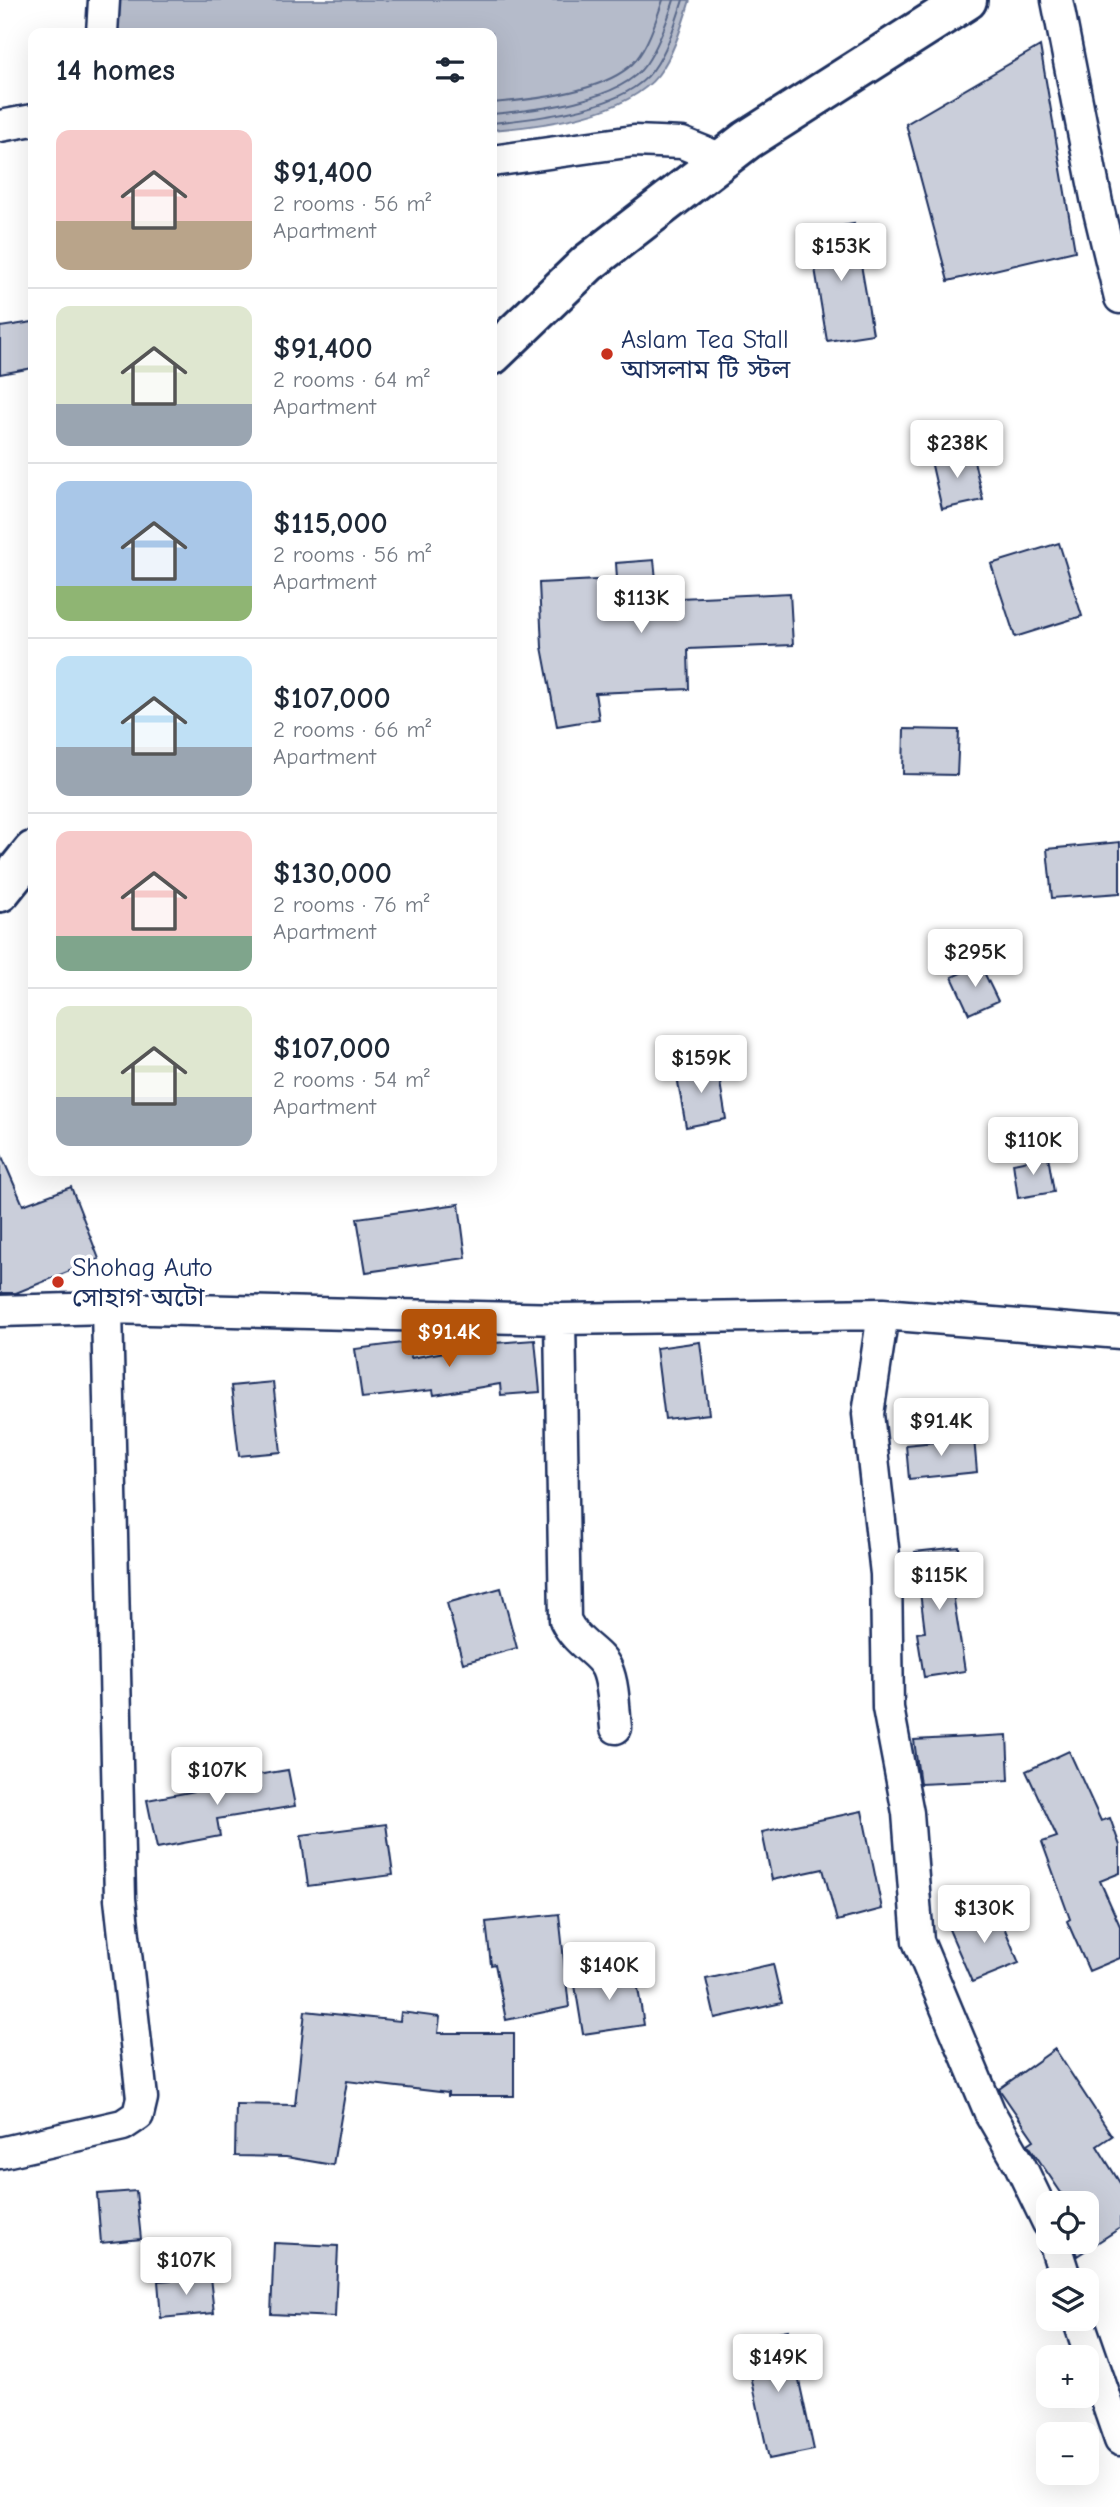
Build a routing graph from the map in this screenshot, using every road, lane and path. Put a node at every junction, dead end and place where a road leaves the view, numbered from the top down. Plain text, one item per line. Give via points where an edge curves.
1 (104, 0) edge
2 (967, 0) edge
3 (1057, 0) edge
4 (102, 28) edge
5 (28, 121) edge
6 (0, 127) edge
7 (722, 159) junction
8 (497, 160) edge
9 (1120, 298) edge
10 (497, 350) edge
11 (28, 857) edge
12 (0, 892) edge
13 (107, 1308) junction
14 (0, 1311) edge
15 (883, 1314) junction
16 (560, 1319) junction
17 (1120, 1333) edge
18 (616, 1728) dead end
19 (0, 2153) edge
20 (1036, 2198) edge
21 (1082, 2331) edge
22 (1120, 2440) edge

1 - 4 street
2 - 7 highway
3 - 9 street
5 - 6 street
7 - 8 street via 682,142 634,141
7 - 10 highway via 588,263
11 - 12 highway
13 - 14 street
13 - 16 street
13 - 19 street via 120,1899 142,2098 138,2115 122,2125
15 - 16 street
15 - 17 street
15 - 20 street via 868,1414 886,1574 888,1708 908,1813 918,1941 990,2113
16 - 18 street via 565,1620 573,1636 608,1669
21 - 22 street

